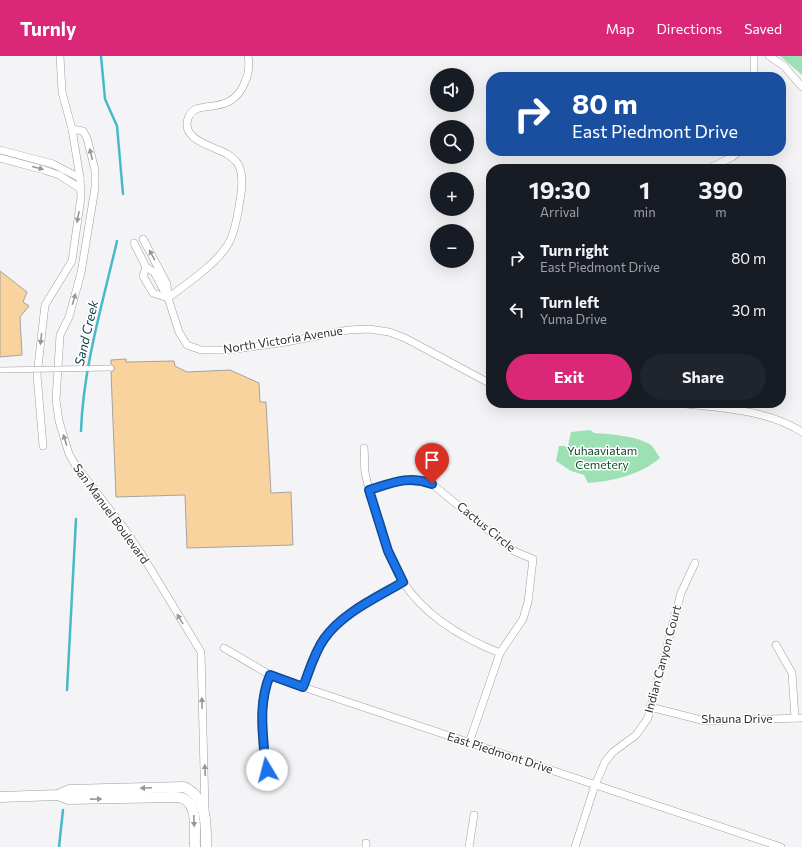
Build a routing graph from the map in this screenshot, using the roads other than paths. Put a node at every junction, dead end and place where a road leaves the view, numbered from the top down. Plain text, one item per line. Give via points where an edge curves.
1 (60, 56) edge
2 (248, 56) edge
3 (754, 56) edge
4 (769, 56) edge
5 (754, 72) edge
6 (802, 87) edge
7 (72, 129) junction
8 (0, 150) edge
9 (733, 156) edge
10 (0, 158) edge
11 (718, 164) edge
12 (80, 178) junction
13 (81, 189) junction
14 (143, 239) dead end
15 (134, 243) dead end
16 (146, 267) junction
17 (168, 298) junction
18 (111, 368) dead end
19 (0, 370) edge
20 (486, 381) edge
21 (717, 408) edge
22 (802, 432) edge
23 (43, 446) dead end
24 (364, 448) dead end
25 (369, 490) junction
26 (695, 564) dead end
27 (403, 582) junction
28 (776, 645) dead end
29 (224, 648) dead end
30 (500, 653) junction
31 (270, 675) junction
32 (303, 687) junction
33 (650, 707) junction
34 (798, 718) edge
35 (469, 743) junction
36 (269, 779) dead end
37 (595, 785) junction
38 (54, 795) junction
39 (0, 797) edge
40 (205, 815) junction
41 (474, 815) dead end
42 (194, 847) edge
43 (206, 847) edge
44 (469, 847) edge
45 (576, 847) edge
46 (781, 847) edge

1 - 7 street via 62,92
2 - 17 street via 249,70 238,94 227,104 196,108 188,122 194,138 227,153 241,171 241,193 231,236 219,256
3 - 5 street
4 - 6 street via 784,66
7 - 12 street
40 -> 7 street, San Manuel Boulevard via 201,652 124,528 76,466 69,454 59,421 56,393 60,335 69,317 82,273 95,188 95,170 87,138 83,131
8 - 12 street via 53,164
9 - 11 street
10 -> 13 street via 59,175
12 - 13 street
13 -> 23 street via 72,261 45,306 38,375
17 -> 14 street via 167,284
15 - 16 street
16 - 17 street via 154,272
16 - 17 street via 144,276 153,293
17 - 20 street, North Victoria Avenue via 179,332 187,345 201,350 228,350 369,328 405,338
18 - 19 street, bridge
21 - 22 street via 748,412 781,421
24 - 25 street
25 - 27 street via 388,551
25 - 30 street, Cactus Circle via 410,479 432,484 505,544 532,559 528,602 523,619
26 - 33 street, Indian Canyon Court via 681,594
27 - 30 street via 419,601 452,630 478,645
27 - 32 street via 356,610 331,630 323,641
28 - 34 street via 792,673
29 - 31 street, East Piedmont Drive
30 - 35 street, Cactus Circle
31 - 32 street, East Piedmont Drive
31 - 36 street via 262,702 265,762
32 - 35 street, East Piedmont Drive
33 - 34 street, Shauna Drive via 705,721
33 - 37 street, Indian Canyon Court via 648,718 636,735 613,752 605,762
35 - 37 street, East Piedmont Drive
37 - 45 street, Indian Canyon Court
37 - 46 street, East Piedmont Drive
38 - 39 main road
40 -> 38 main road via 196,795 184,787 68,790
38 -> 42 main road via 69,799 184,799 194,812
40 - 43 main road
41 - 44 street

